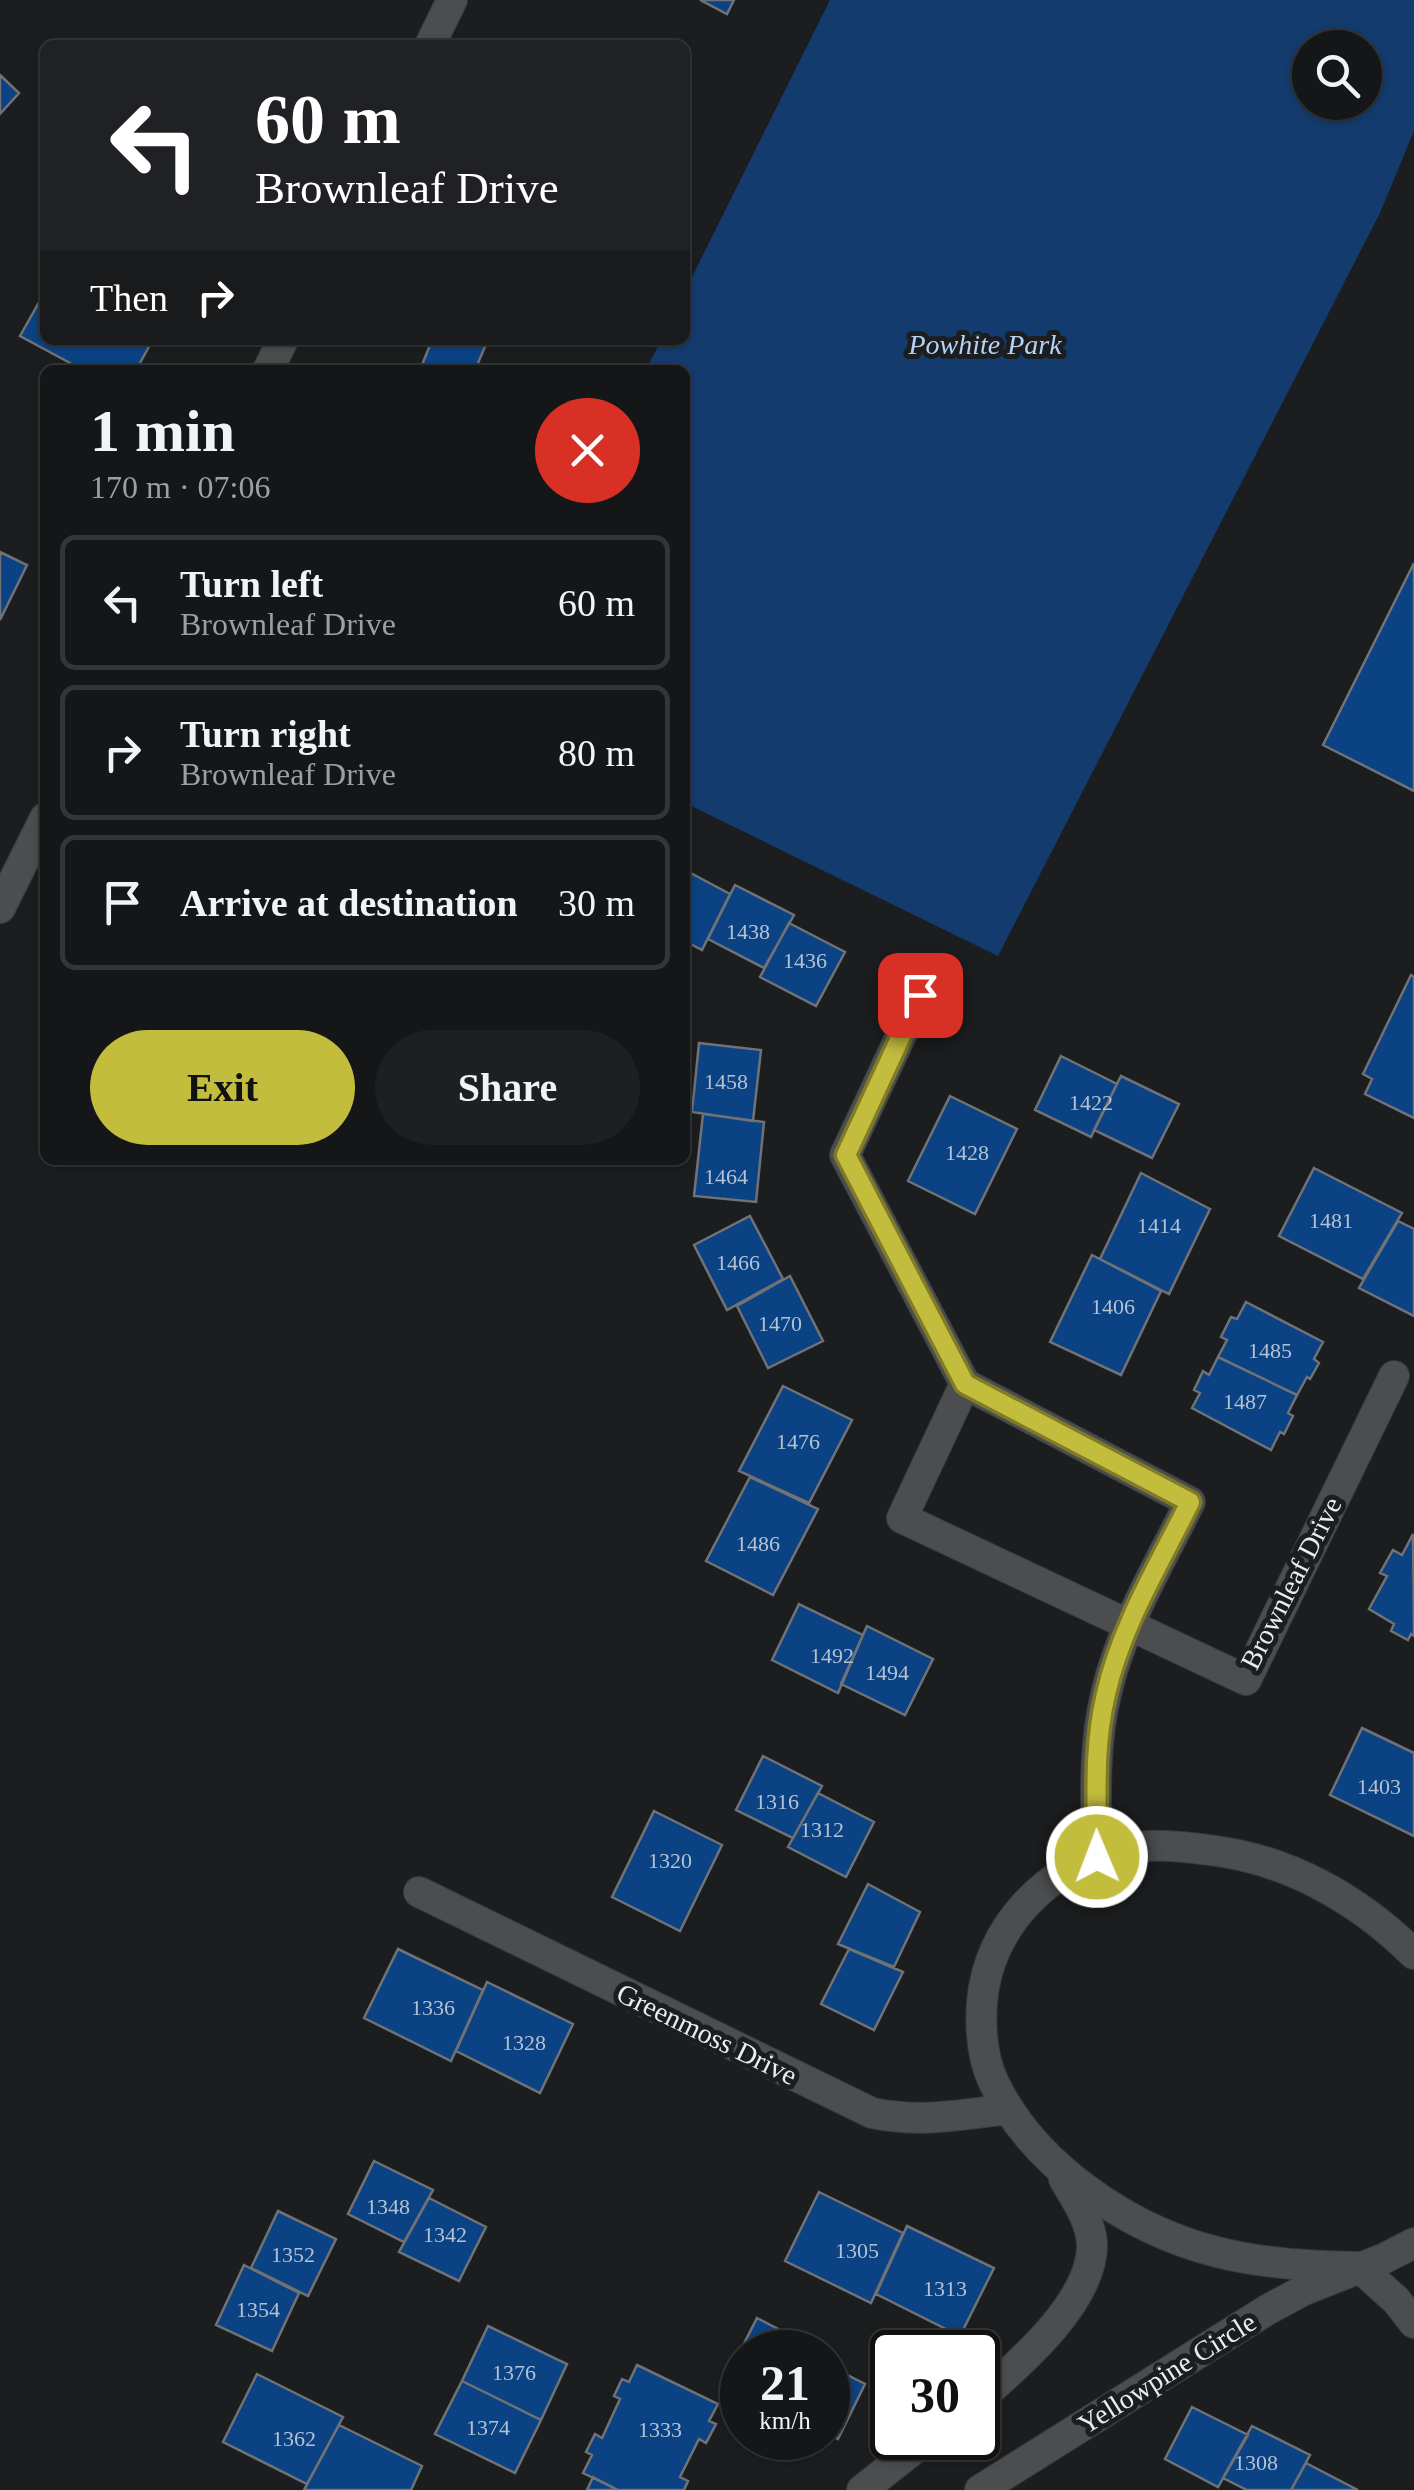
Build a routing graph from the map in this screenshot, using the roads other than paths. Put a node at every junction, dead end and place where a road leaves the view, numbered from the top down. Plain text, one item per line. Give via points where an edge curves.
1 (452, 0) edge
2 (432, 40) edge
3 (40, 828) edge
4 (0, 908) edge
5 (920, 995) dead end
6 (1394, 1376) dead end
7 (965, 1384) junction
8 (1129, 1626) junction
9 (1097, 1857) junction
10 (419, 1892) dead end
11 (1414, 1954) edge
12 (1009, 2108) junction
13 (1055, 2164) junction
14 (1414, 2243) edge
15 (1360, 2267) junction
16 (1414, 2323) edge
17 (1000, 2380) edge
18 (900, 2460) edge
19 (862, 2490) edge
20 (980, 2490) edge

1 - 2 street
3 - 4 street
5 - 7 street via 846,1155
6 - 8 street, Brownleaf Drive via 1246,1680
7 - 8 street via 1190,1502
7 - 8 street, Brownleaf Drive via 902,1518
8 - 9 street via 1102,1714
9 - 11 street, Yellowpine Circle via 1167,1846 1275,1864 1350,1902
9 - 12 street, Yellowpine Circle via 1035,1893 994,1955 984,1985 984,2056
10 - 12 street, Greenmoss Drive via 872,2113 932,2120
12 - 13 street, Yellowpine Circle
13 - 15 street, Yellowpine Circle via 1118,2209 1189,2244 1278,2263
13 - 17 street, Yellowpine Circle via 1088,2226 1088,2266 1052,2328
14 - 15 street, Yellowpine Circle
15 - 16 street
15 - 20 street, Yellowpine Circle via 1267,2310
18 - 19 street

